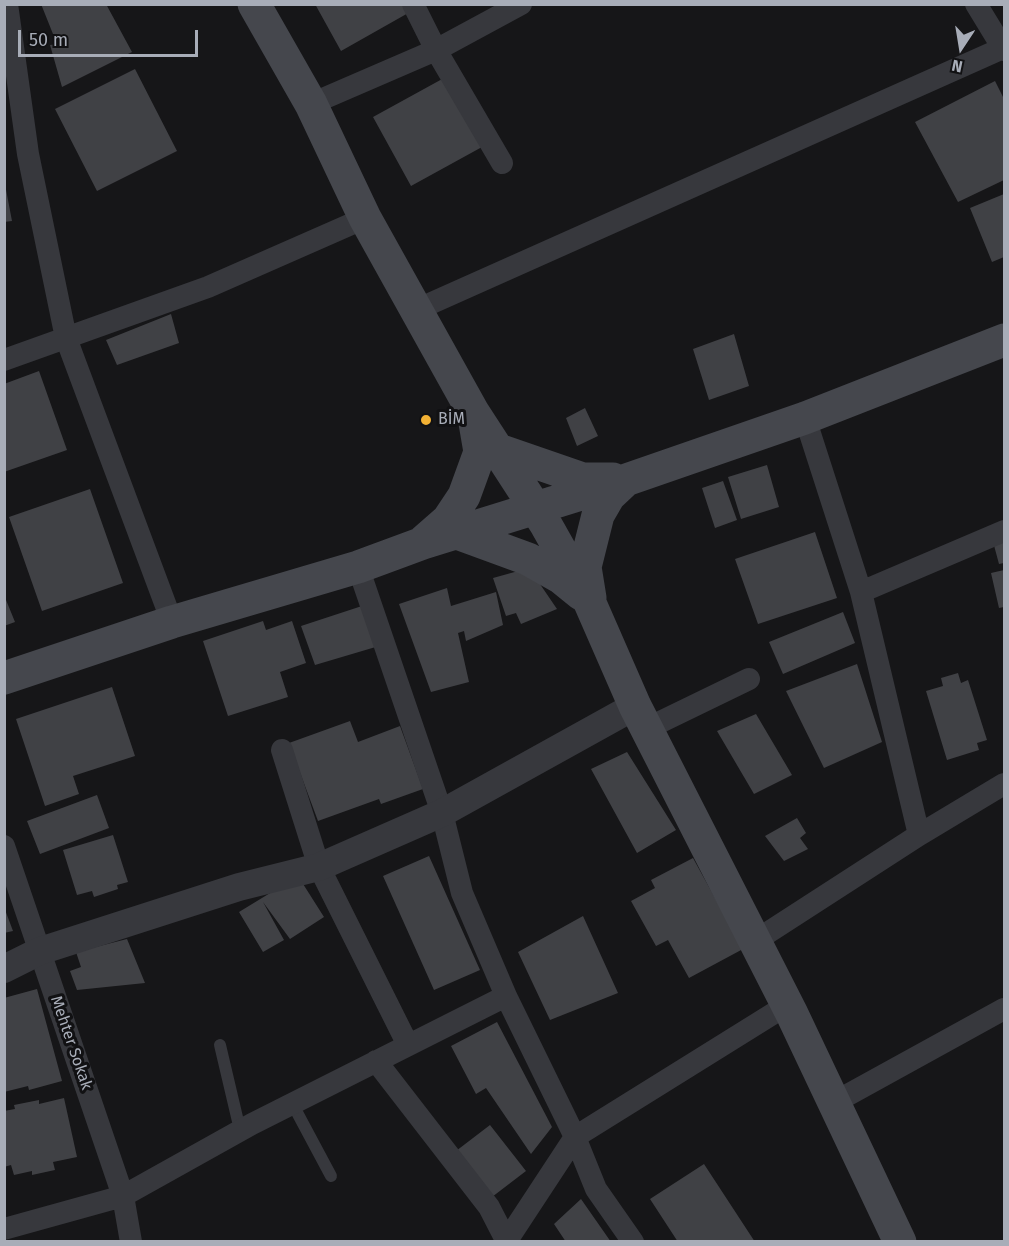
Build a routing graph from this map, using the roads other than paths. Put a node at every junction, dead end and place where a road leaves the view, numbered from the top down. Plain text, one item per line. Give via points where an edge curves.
1 (7, 4) edge
2 (254, 4) edge
3 (412, 4) edge
4 (521, 4) edge
5 (976, 4) edge
6 (1004, 49) edge
7 (436, 50) junction
8 (311, 104) junction
9 (502, 163) dead end
10 (365, 218) junction
11 (416, 310) junction
12 (66, 338) junction
13 (1005, 340) edge
14 (4, 360) edge
15 (473, 412) junction
16 (805, 418) junction
17 (499, 450) junction
18 (627, 480) junction
19 (535, 509) junction
20 (1005, 531) edge
21 (457, 533) junction
22 (423, 543) junction
23 (358, 567) junction
24 (861, 592) junction
25 (590, 603) junction
26 (172, 622) junction
27 (4, 678) edge
28 (749, 678) dead end
29 (640, 717) junction
30 (282, 750) dead end
31 (1005, 784) edge
32 (442, 813) junction
33 (919, 835) junction
34 (4, 846) edge
35 (319, 867) junction
36 (755, 941) junction
37 (40, 951) junction
38 (4, 969) edge
39 (506, 996) junction
40 (787, 1005) junction
41 (1005, 1009) edge
42 (220, 1045) dead end
43 (408, 1045) junction
44 (376, 1061) junction
45 (835, 1102) junction
46 (292, 1103) junction
47 (240, 1130) junction
48 (575, 1137) junction
49 (331, 1176) dead end
50 (123, 1196) junction
51 (4, 1229) edge
52 (506, 1241) edge
53 (131, 1242) edge
54 (633, 1242) edge
55 (900, 1242) edge

1 - 12 street via 28,154
2 - 8 main road
3 - 7 street
4 - 7 street
5 - 6 street
6 - 11 street
7 - 8 street
7 - 9 street
8 - 10 main road
10 - 11 main road
10 - 12 street via 208,287
11 - 15 main road
12 - 14 street
12 - 26 street
13 - 16 main road
15 - 17 main road
15 - 22 main road via 480,452 464,496 448,520
16 - 18 main road
16 - 24 street
17 - 18 main road via 583,479
17 - 19 main road
18 - 19 main road
18 - 25 main road via 609,496 598,515 585,567
19 - 21 main road
19 - 25 main road
20 - 24 street
21 - 22 main road
21 - 25 main road via 528,559 561,577
22 - 23 main road
23 - 26 main road
23 - 32 street
24 - 33 street
25 - 29 main road
26 - 27 main road
28 - 29 street
29 - 32 street
29 - 36 main road
30 - 35 street
31 - 33 street
32 - 35 street
32 - 39 street via 462,893
33 - 36 street
34 - 37 street, Mehter Sokak
35 - 37 street via 239,887
35 - 43 street
36 - 40 main road
37 - 38 street
37 - 50 street, Mehter Sokak
39 - 43 street
39 - 48 street
40 - 45 main road
40 - 48 street
41 - 45 street
42 - 47 lane
43 - 44 street
44 - 46 street
44 - 52 street via 489,1207
45 - 55 main road
46 - 47 street
46 - 49 lane
47 - 50 street
48 - 52 street
48 - 54 street via 596,1189
50 - 51 street
50 - 53 street, Mehter Sokak

